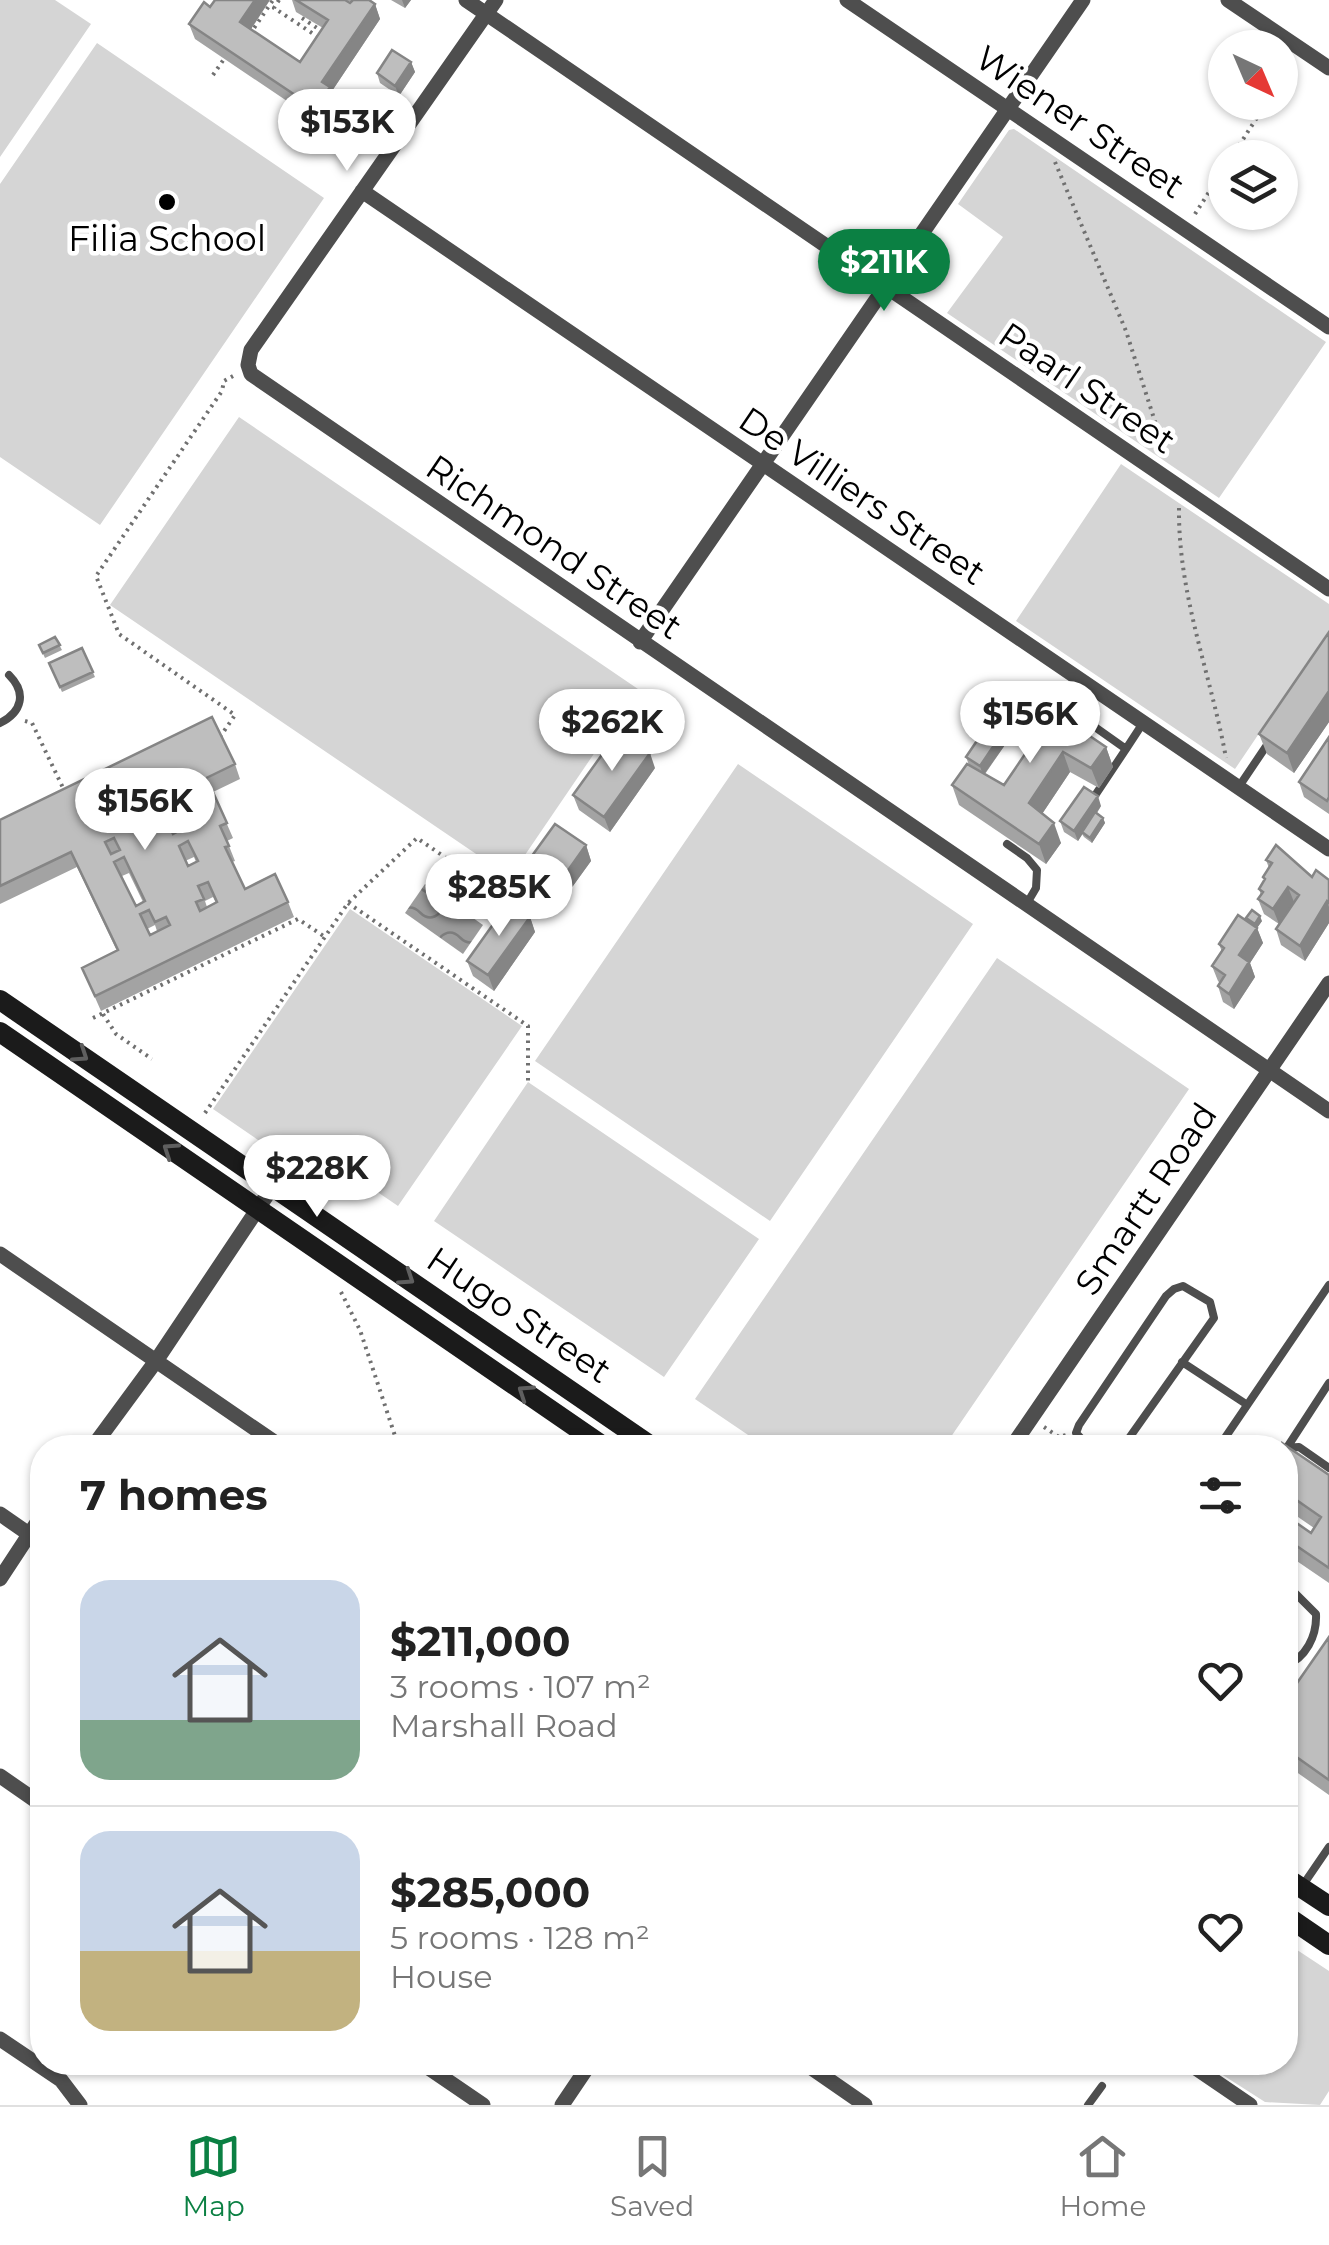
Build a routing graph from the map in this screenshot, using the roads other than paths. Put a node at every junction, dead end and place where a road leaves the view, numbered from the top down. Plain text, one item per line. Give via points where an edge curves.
1 (466, 0) edge
2 (847, 0) edge
3 (1083, 0) edge
4 (1228, 0) edge
5 (491, 7) edge
6 (1329, 68) edge
7 (1008, 110) junction
8 (362, 192) junction
9 (885, 288) junction
10 (1329, 328) edge
11 (765, 466) junction
12 (1329, 589) edge
13 (640, 642) junction
14 (9, 675) dead end
15 (1037, 686) dead end
16 (0, 723) edge
17 (1143, 724) junction
18 (1278, 728) edge
19 (1126, 749) junction
20 (1238, 788) junction
21 (1096, 794) edge
22 (1006, 844) edge
23 (1329, 850) edge
24 (1026, 905) junction
25 (1329, 983) edge
26 (0, 1000) edge
27 (0, 1032) edge
28 (1270, 1071) junction
29 (130, 1088) junction
30 (1329, 1111) edge
31 (116, 1113) junction
32 (273, 1186) junction
33 (259, 1210) junction
34 (0, 1254) edge
35 (1329, 1286) edge
36 (156, 1361) junction
37 (1182, 1362) junction
38 (1329, 1383) edge
39 (1246, 1404) junction
40 (102, 1435) edge
41 (264, 1435) edge
42 (587, 1435) edge
43 (635, 1435) edge
44 (1020, 1435) edge
45 (1078, 1435) edge
46 (1131, 1435) edge
47 (1226, 1435) edge
48 (1292, 1435) edge
49 (1298, 1447) edge
50 (1329, 1468) edge
51 (0, 1514) edge
52 (30, 1534) edge
53 (30, 1545) edge
54 (0, 1579) edge
55 (1298, 1597) edge
56 (1298, 1659) edge
57 (0, 1776) edge
58 (30, 1797) edge
59 (1329, 1848) edge
60 (1298, 1877) edge
61 (1298, 1885) edge
62 (1329, 1906) edge
63 (1298, 1925) edge
64 (1329, 1945) edge
65 (0, 2039) edge
66 (30, 2059) edge
67 (54, 2075) edge
68 (439, 2075) edge
69 (582, 2075) edge
70 (822, 2075) edge
71 (1206, 2075) edge
72 (1102, 2086) dead end
73 (80, 2105) edge
74 (483, 2105) edge
75 (562, 2105) edge
76 (865, 2105) edge
77 (1088, 2105) edge
78 (1250, 2105) edge

1 - 5 street, Paarl Street
2 - 7 street, Wiener Street
3 - 7 street
4 - 6 street
5 - 8 street
5 - 9 street, Paarl Street
7 - 9 street
7 - 10 street, Wiener Street
8 - 11 street, De Villiers Street
8 - 13 street, Richmond Street via 251,350 254,377
9 - 11 street
9 - 12 street, Paarl Street
11 - 13 street
11 - 17 street, De Villiers Street
13 - 24 street, Richmond Street
14 - 16 lane via 20,691 20,706
15 - 19 lane
17 - 19 lane
17 - 20 street, De Villiers Street
18 - 20 lane
19 - 21 lane
20 - 23 street, De Villiers Street
22 - 24 lane via 1037,870
24 - 28 street, Richmond Street
25 - 28 street, Smartt Road
26 -> 29 street, Hugo Street
27 - 31 street, Hugo Street
28 - 30 street, Richmond Street
28 - 44 street, Smartt Road
29 - 31 lane
29 - 32 street, Hugo Street
33 -> 31 street, Hugo Street
32 - 33 street
32 -> 43 street, Hugo Street
33 - 36 street
42 -> 33 street, Hugo Street
34 - 36 street
35 - 39 lane
36 - 40 street
36 - 41 street
37 - 39 lane
37 - 45 lane via 1215,1314 1210,1302 1183,1286 1166,1296
37 - 46 lane
38 - 48 lane
39 - 47 lane
49 - 50 lane
51 - 52 street
53 - 54 street
55 - 56 lane via 1316,1614 1317,1630
57 - 58 street
59 - 60 lane
61 - 62 street
63 - 64 street
65 - 66 street
67 - 73 street
68 - 74 street
69 - 75 street
70 - 76 street
71 - 78 street
72 - 77 lane

